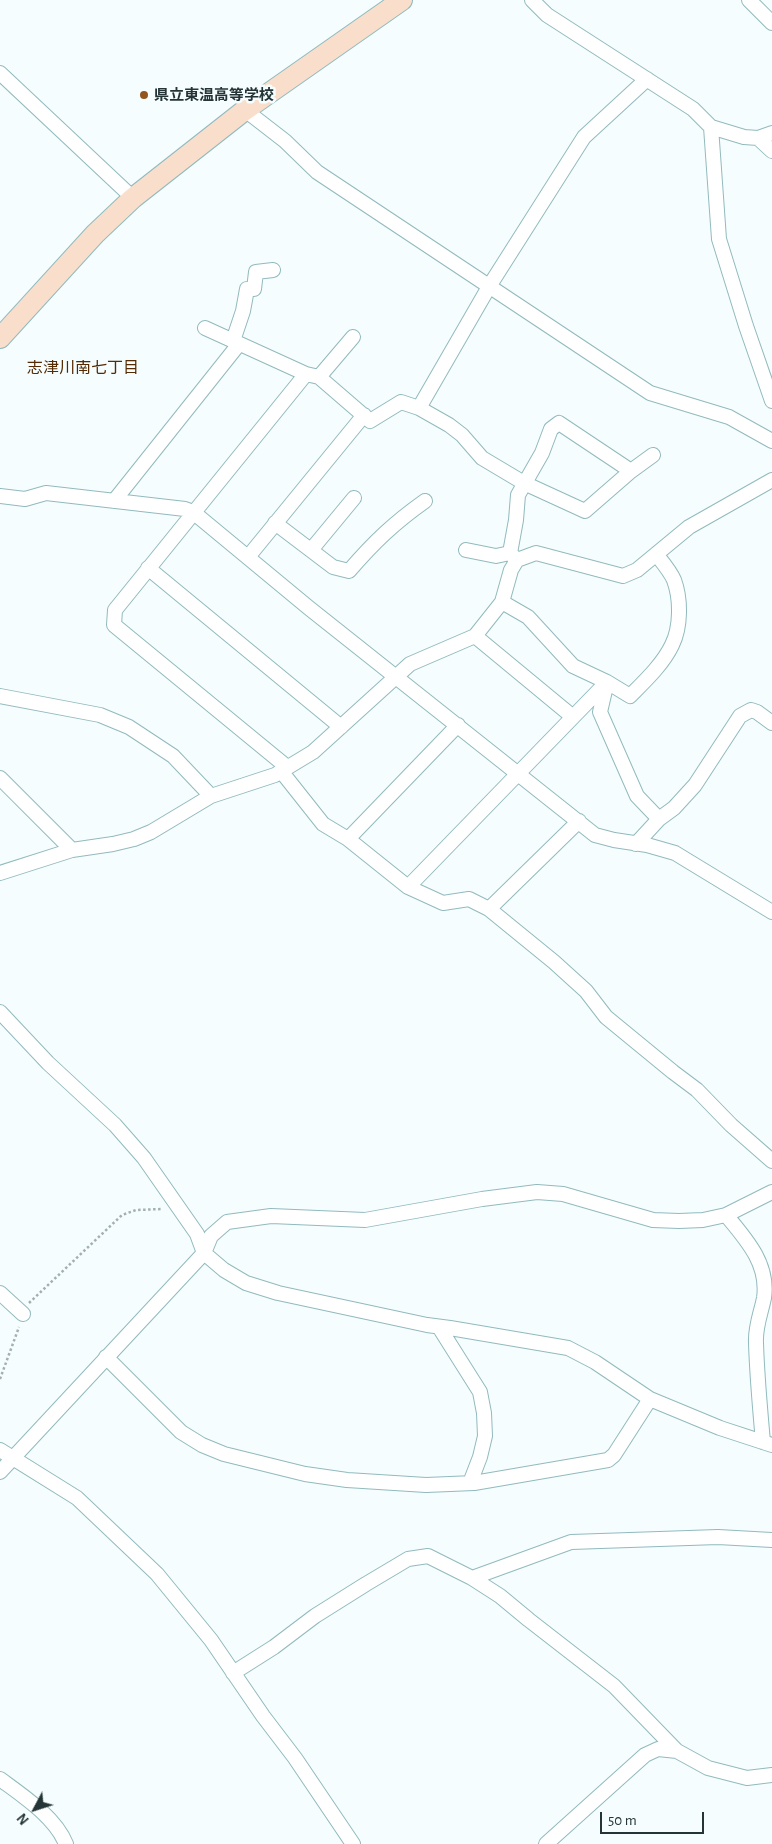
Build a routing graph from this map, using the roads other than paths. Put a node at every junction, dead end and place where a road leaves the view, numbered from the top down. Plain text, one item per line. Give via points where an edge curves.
1 (402, 0) edge
2 (532, 0) edge
3 (750, 0) edge
4 (772, 23) edge
5 (0, 73) edge
6 (647, 79) junction
7 (245, 110) junction
8 (710, 127) junction
9 (772, 134) edge
10 (758, 138) junction
11 (772, 151) edge
12 (133, 198) junction
13 (273, 270) dead end
14 (490, 286) junction
15 (205, 328) dead end
16 (1, 335) edge
17 (353, 337) dead end
18 (236, 343) junction
19 (312, 375) junction
20 (772, 401) edge
21 (418, 408) junction
22 (364, 415) junction
23 (772, 441) edge
24 (653, 455) dead end
25 (631, 470) junction
26 (772, 480) edge
27 (524, 483) junction
28 (0, 496) edge
29 (354, 498) dead end
30 (114, 501) junction
31 (425, 501) dead end
32 (193, 512) junction
33 (275, 524) junction
34 (311, 550) junction
35 (466, 550) dead end
36 (656, 554) junction
37 (248, 557) junction
38 (513, 557) junction
39 (148, 568) junction
40 (502, 602) junction
41 (475, 636) junction
42 (398, 677) junction
43 (607, 682) junction
44 (0, 696) edge
45 (573, 717) junction
46 (772, 723) edge
47 (458, 725) junction
48 (341, 727) junction
49 (284, 770) junction
50 (518, 773) junction
51 (0, 778) edge
52 (211, 796) junction
53 (659, 819) junction
54 (579, 821) junction
55 (348, 839) junction
56 (636, 844) junction
57 (72, 850) junction
58 (0, 873) edge
59 (408, 887) junction
60 (489, 909) junction
61 (772, 912) edge
62 (0, 1012) edge
63 (772, 1160) edge
64 (772, 1192) edge
65 (726, 1215) junction
66 (204, 1253) junction
67 (0, 1293) edge
68 (23, 1314) road end
69 (439, 1326) junction
70 (106, 1357) junction
71 (650, 1398) junction
72 (768, 1443) edge
73 (0, 1450) edge
74 (12, 1458) junction
75 (0, 1472) edge
76 (470, 1483) junction
77 (772, 1540) edge
78 (472, 1578) junction
79 (233, 1673) junction
80 (678, 1751) junction
81 (772, 1775) edge
82 (0, 1779) edge
83 (66, 1844) edge
84 (353, 1844) edge
85 (546, 1844) edge

1 - 7 street
2 - 6 street via 547,15
3 - 4 street
5 - 12 street
6 - 8 street via 693,109
6 - 14 street via 584,137
7 - 12 street
7 - 14 street via 318,172
8 - 10 street
8 - 20 street via 719,239
9 - 10 street
10 - 11 street
12 - 16 street
13 - 18 street via 256,272 254,289 247,289
14 - 21 street
14 - 23 street via 650,393 729,417
15 - 18 street
17 - 19 street
18 - 19 street
18 - 30 street
19 - 22 street
19 - 32 street
21 - 22 street via 401,402 370,421
21 - 27 street via 449,425 482,458
22 - 33 street
24 - 25 street
25 - 27 street via 585,511
25 - 27 street via 558,423 551,429 542,453
26 - 36 street via 690,527
27 - 38 street via 518,494
28 - 30 street via 25,499 46,493
29 - 34 street
30 - 32 street
31 - 34 street via 373,543 349,571 333,567
32 - 37 street
32 - 39 street
33 - 34 street
33 - 37 street
35 - 38 street
36 - 38 street via 637,570 623,576 536,552
36 - 43 street via 674,582 678,632 672,646 651,674 630,696
37 - 42 street
38 - 40 street
39 - 48 street
39 - 49 street via 115,610 114,626
40 - 41 street
40 - 43 street via 528,617 573,666
41 - 42 street via 410,664
41 - 45 street
42 - 47 street
42 - 48 street
43 - 45 street
43 - 53 street via 600,712 637,796
44 - 52 street via 100,715 129,727 173,756
45 - 50 street
46 - 53 street via 751,710 740,716 695,785
47 - 50 street
47 - 55 street
48 - 49 street via 313,752
49 - 52 street
49 - 55 street via 323,824
50 - 54 street
50 - 59 street
51 - 57 street
52 - 57 street via 134,839
53 - 56 street
54 - 56 street via 595,835
54 - 60 street
55 - 59 street
56 - 61 street via 675,853
57 - 58 street
59 - 60 street via 442,903 469,899
60 - 63 street via 554,962 586,991 606,1017 697,1090
62 - 66 street via 48,1063 115,1125 144,1158 197,1234
64 - 65 street
65 - 66 street via 703,1220 653,1220 563,1194 537,1192 364,1220 271,1216 227,1222 211,1236
65 - 72 street via 750,1243 765,1279 756,1341
66 - 69 street via 246,1283 288,1295
66 - 70 street
67 - 68 street
69 - 71 street via 568,1348
69 - 76 street via 480,1392 485,1436
70 - 74 street
70 - 76 street via 181,1432 224,1454 306,1474 348,1480 426,1485
71 - 72 street via 720,1428
71 - 76 street via 608,1460
73 - 74 street
74 - 75 street
74 - 79 street via 77,1498 157,1574 211,1640
77 - 78 street via 718,1537 571,1542
78 - 79 street via 428,1556 408,1559 314,1616
78 - 80 street via 500,1596 614,1686
79 - 84 street
80 - 81 street via 708,1768 747,1778
80 - 85 street via 658,1749 645,1755
82 - 83 street via 32,1803 62,1833

